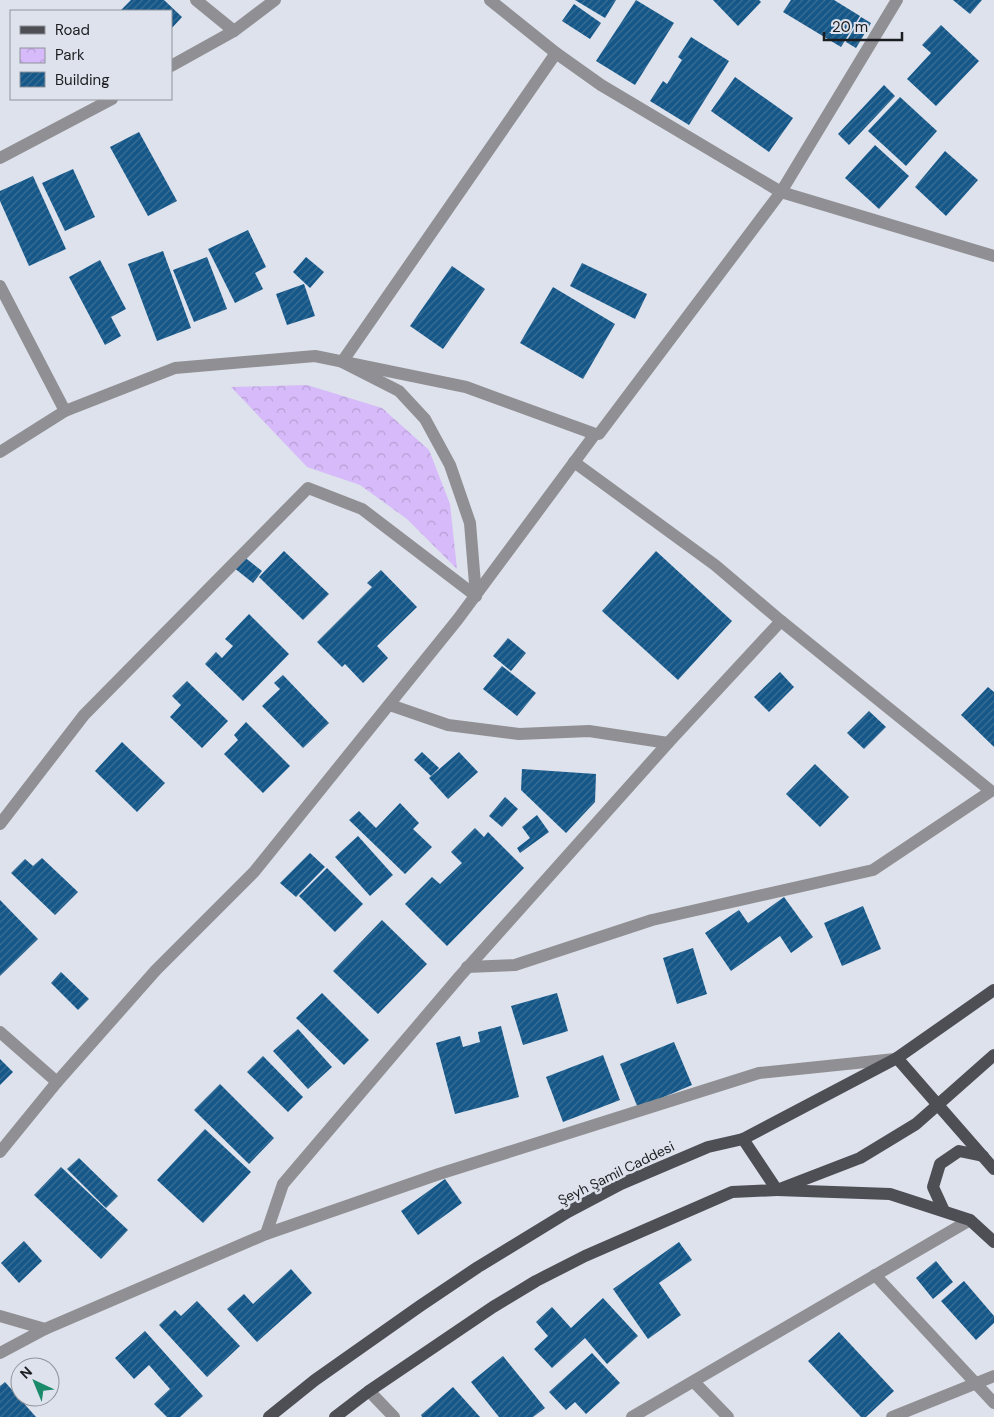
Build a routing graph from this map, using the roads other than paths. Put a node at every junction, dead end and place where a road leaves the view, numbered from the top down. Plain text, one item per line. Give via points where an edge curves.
1 (196, 0) edge
2 (275, 0) edge
3 (490, 0) edge
4 (897, 0) edge
5 (234, 31) junction
6 (556, 53) junction
7 (172, 65) edge
8 (110, 100) edge
9 (0, 158) edge
10 (781, 192) junction
11 (994, 256) edge
12 (0, 286) edge
13 (342, 362) junction
14 (65, 411) junction
15 (595, 434) junction
16 (0, 452) edge
17 (574, 462) junction
18 (476, 596) junction
19 (781, 621) junction
20 (390, 704) junction
21 (668, 743) junction
22 (0, 824) edge
23 (467, 967) junction
24 (994, 990) edge
25 (0, 1032) edge
26 (994, 1054) edge
27 (897, 1058) junction
28 (57, 1082) junction
29 (938, 1104) junction
30 (743, 1139) junction
31 (0, 1152) edge
32 (983, 1156) junction
33 (994, 1169) edge
34 (777, 1190) junction
35 (944, 1211) junction
36 (970, 1220) junction
37 (266, 1234) junction
38 (994, 1242) edge
39 (875, 1275) junction
40 (0, 1316) edge
41 (45, 1330) junction
42 (0, 1353) edge
43 (994, 1376) edge
44 (694, 1382) junction
45 (976, 1384) junction
46 (369, 1391) junction
47 (994, 1402) edge
48 (269, 1417) edge
49 (335, 1417) edge
50 (394, 1417) edge
51 (632, 1417) edge
52 (728, 1417) edge
53 (892, 1417) edge

1 - 5 street
2 - 5 street
3 - 6 street
4 - 10 street
5 - 7 street
6 - 10 street via 600,84
6 - 13 street
8 - 9 street
10 - 11 street
10 - 15 street via 599,434
12 - 14 street
13 - 14 street via 315,356 175,368
13 - 15 street via 466,387
13 - 18 street via 399,390 424,419 450,465 470,523
14 - 16 street
15 - 17 street
17 - 18 street
17 - 19 street via 715,565
18 - 20 street
18 - 22 street via 362,509 308,488 84,715
19 - 21 street
19 - 23 street via 991,791 872,870 652,920 514,965
20 - 21 street via 448,725 518,734 589,731
20 - 28 street via 254,872 156,970
21 - 23 street
23 - 37 street via 283,1184
24 - 27 main road, Şeyh Şamil Caddesi
25 - 28 street
26 - 29 main road
27 - 29 main road
27 - 30 main road, Şeyh Şamil Caddesi
27 - 37 street via 759,1073 439,1174
28 - 31 street
29 - 32 main road
29 - 34 main road via 916,1124 860,1158
30 - 34 main road
30 - 48 main road, Şeyh Şamil Caddesi via 708,1147 621,1184 568,1212 427,1301 315,1380
32 - 33 main road
32 - 35 main road via 959,1152 940,1164 933,1187
34 - 35 main road via 890,1194
34 - 46 main road via 732,1192 576,1260 493,1307
35 - 36 main road
36 - 38 main road
36 - 39 street
37 - 41 street
39 - 44 street
39 - 45 street
40 - 41 street
41 - 42 street
43 - 45 street
44 - 51 street
44 - 52 street
45 - 47 street
45 - 53 street
46 - 49 main road
46 - 50 street

